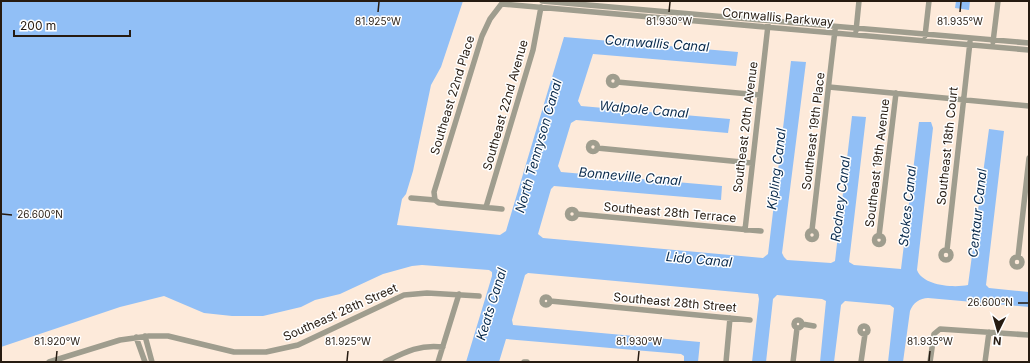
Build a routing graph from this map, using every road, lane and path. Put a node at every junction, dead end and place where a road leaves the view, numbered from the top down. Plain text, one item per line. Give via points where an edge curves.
1 (542, 1) edge
2 (859, 1) edge
3 (929, 1) edge
4 (998, 1) edge
5 (503, 2) edge
6 (540, 7) junction
7 (664, 11) junction
8 (663, 18) junction
9 (768, 21) junction
10 (835, 26) junction
11 (768, 28) junction
12 (856, 28) junction
13 (835, 33) junction
14 (856, 35) junction
15 (925, 37) junction
16 (971, 38) junction
17 (993, 40) junction
18 (1029, 43) edge
19 (970, 45) junction
20 (993, 46) junction
21 (1029, 50) edge
22 (617, 82) dead end
23 (829, 87) junction
24 (896, 93) junction
25 (760, 95) junction
26 (964, 99) junction
27 (1029, 106) edge
28 (597, 148) dead end
29 (1029, 158) edge
30 (752, 163) junction
31 (411, 198) dead end
32 (435, 200) junction
33 (486, 207) junction
34 (502, 209) dead end
35 (577, 214) dead end
36 (744, 230) junction
37 (812, 230) dead end
38 (761, 231) dead end
39 (879, 236) dead end
40 (946, 250) dead end
41 (1018, 257) dead end
42 (459, 294) junction
43 (479, 296) dead end
44 (550, 302) dead end
45 (730, 318) junction
46 (750, 320) dead end
47 (814, 326) dead end
48 (989, 332) junction
49 (865, 334) dead end
50 (1029, 335) edge
51 (145, 336) junction
52 (136, 337) junction
53 (443, 347) junction
54 (49, 362) edge
55 (145, 362) edge
56 (152, 362) edge
57 (385, 362) edge
58 (438, 362) edge
59 (524, 362) edge
60 (527, 362) edge
61 (726, 362) edge
62 (793, 362) edge
63 (861, 362) edge
64 (930, 362) edge
65 (985, 362) edge

1 - 7 street, Cornwallis Parkway
2 - 12 street
3 - 15 street
4 - 17 street
5 - 6 street, Cornwallis Parkway
5 - 32 street, Southeast 22nd Place via 487,23 482,36 434,192
6 - 8 street, Cornwallis Parkway
6 - 33 street, Southeast 22nd Avenue via 533,50
7 - 8 street
7 - 9 street, Cornwallis Parkway
8 - 11 street, Cornwallis Parkway
9 - 10 street, Cornwallis Parkway
9 - 11 street, Southeast 20th Avenue
10 - 12 street, Cornwallis Parkway
10 - 13 street, Southeast 19th Place
11 - 13 street, Cornwallis Parkway
11 - 25 street, Southeast 20th Avenue
12 - 14 street
12 - 15 street, Cornwallis Parkway
13 - 14 street, Cornwallis Parkway
13 - 23 street, Southeast 19th Place
14 - 15 street, Cornwallis Parkway
15 - 16 street, Cornwallis Parkway
15 - 19 street, Cornwallis Parkway
16 - 17 street, Cornwallis Parkway
16 - 19 street, Southeast 18th Court
17 - 18 street, Cornwallis Parkway
17 - 20 street
19 - 20 street, Cornwallis Parkway
19 - 26 street, Southeast 18th Court
20 - 21 street, Cornwallis Parkway
22 - 25 street
23 - 24 street
23 - 37 street, Southeast 19th Place
24 - 26 street
24 - 39 street, Southeast 19th Avenue
25 - 30 street, Southeast 20th Avenue
26 - 27 street
26 - 40 street, Southeast 18th Court
28 - 30 street
29 - 41 street
30 - 36 street, Southeast 20th Avenue
31 - 32 street
32 - 33 street via 439,203
33 - 34 street
35 - 36 street, Southeast 28th Terrace
36 - 38 street, Southeast 28th Terrace
42 - 43 street, Southeast 28th Street
42 - 51 street, Southeast 28th Street via 404,295 298,345 266,352 234,352 168,336
42 - 53 street
44 - 45 street, Southeast 28th Street
45 - 46 street, Southeast 28th Street
45 - 61 street
47 - 62 street via 800,326
48 - 50 street
48 - 64 street via 940,329 934,334
48 - 65 street
49 - 63 street
51 - 52 street, Southeast 28th Street
51 - 56 street
52 - 54 street, Southeast 28th Street via 110,342
52 - 55 street
53 - 57 street via 420,347
53 - 58 street
59 - 60 street

